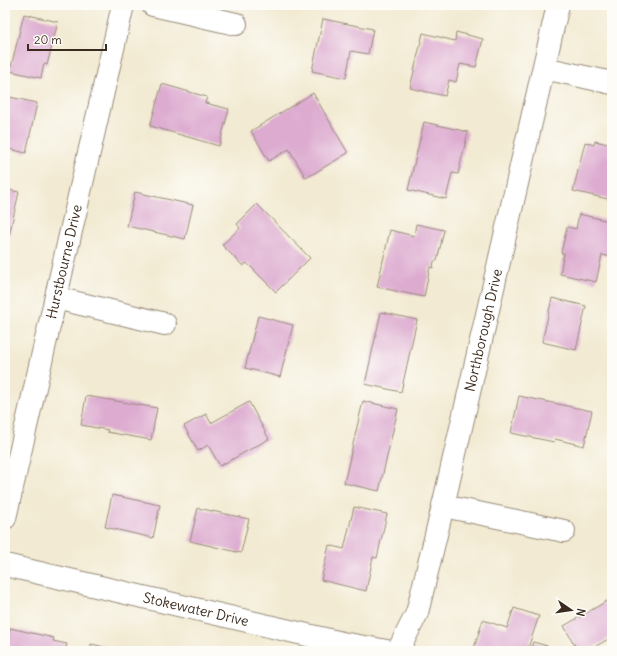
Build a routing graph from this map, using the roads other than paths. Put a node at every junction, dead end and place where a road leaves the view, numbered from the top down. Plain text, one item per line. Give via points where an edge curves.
1 (123, 5) edge
2 (153, 5) edge
3 (558, 5) edge
4 (236, 24) dead end
5 (544, 68) junction
6 (612, 83) edge
7 (56, 298) junction
8 (165, 324) dead end
9 (443, 506) junction
10 (5, 518) edge
11 (564, 532) dead end
12 (5, 565) edge
13 (387, 651) edge
14 (398, 651) edge

1 - 7 street, Hurstbourne Drive
2 - 4 street
3 - 5 street, Northborough Drive
5 - 6 street
5 - 9 street, Northborough Drive
7 - 8 street
7 - 10 street, Hurstbourne Drive
9 - 11 street
9 - 14 street, Northborough Drive via 417,613
12 - 13 street, Stokewater Drive via 342,643

